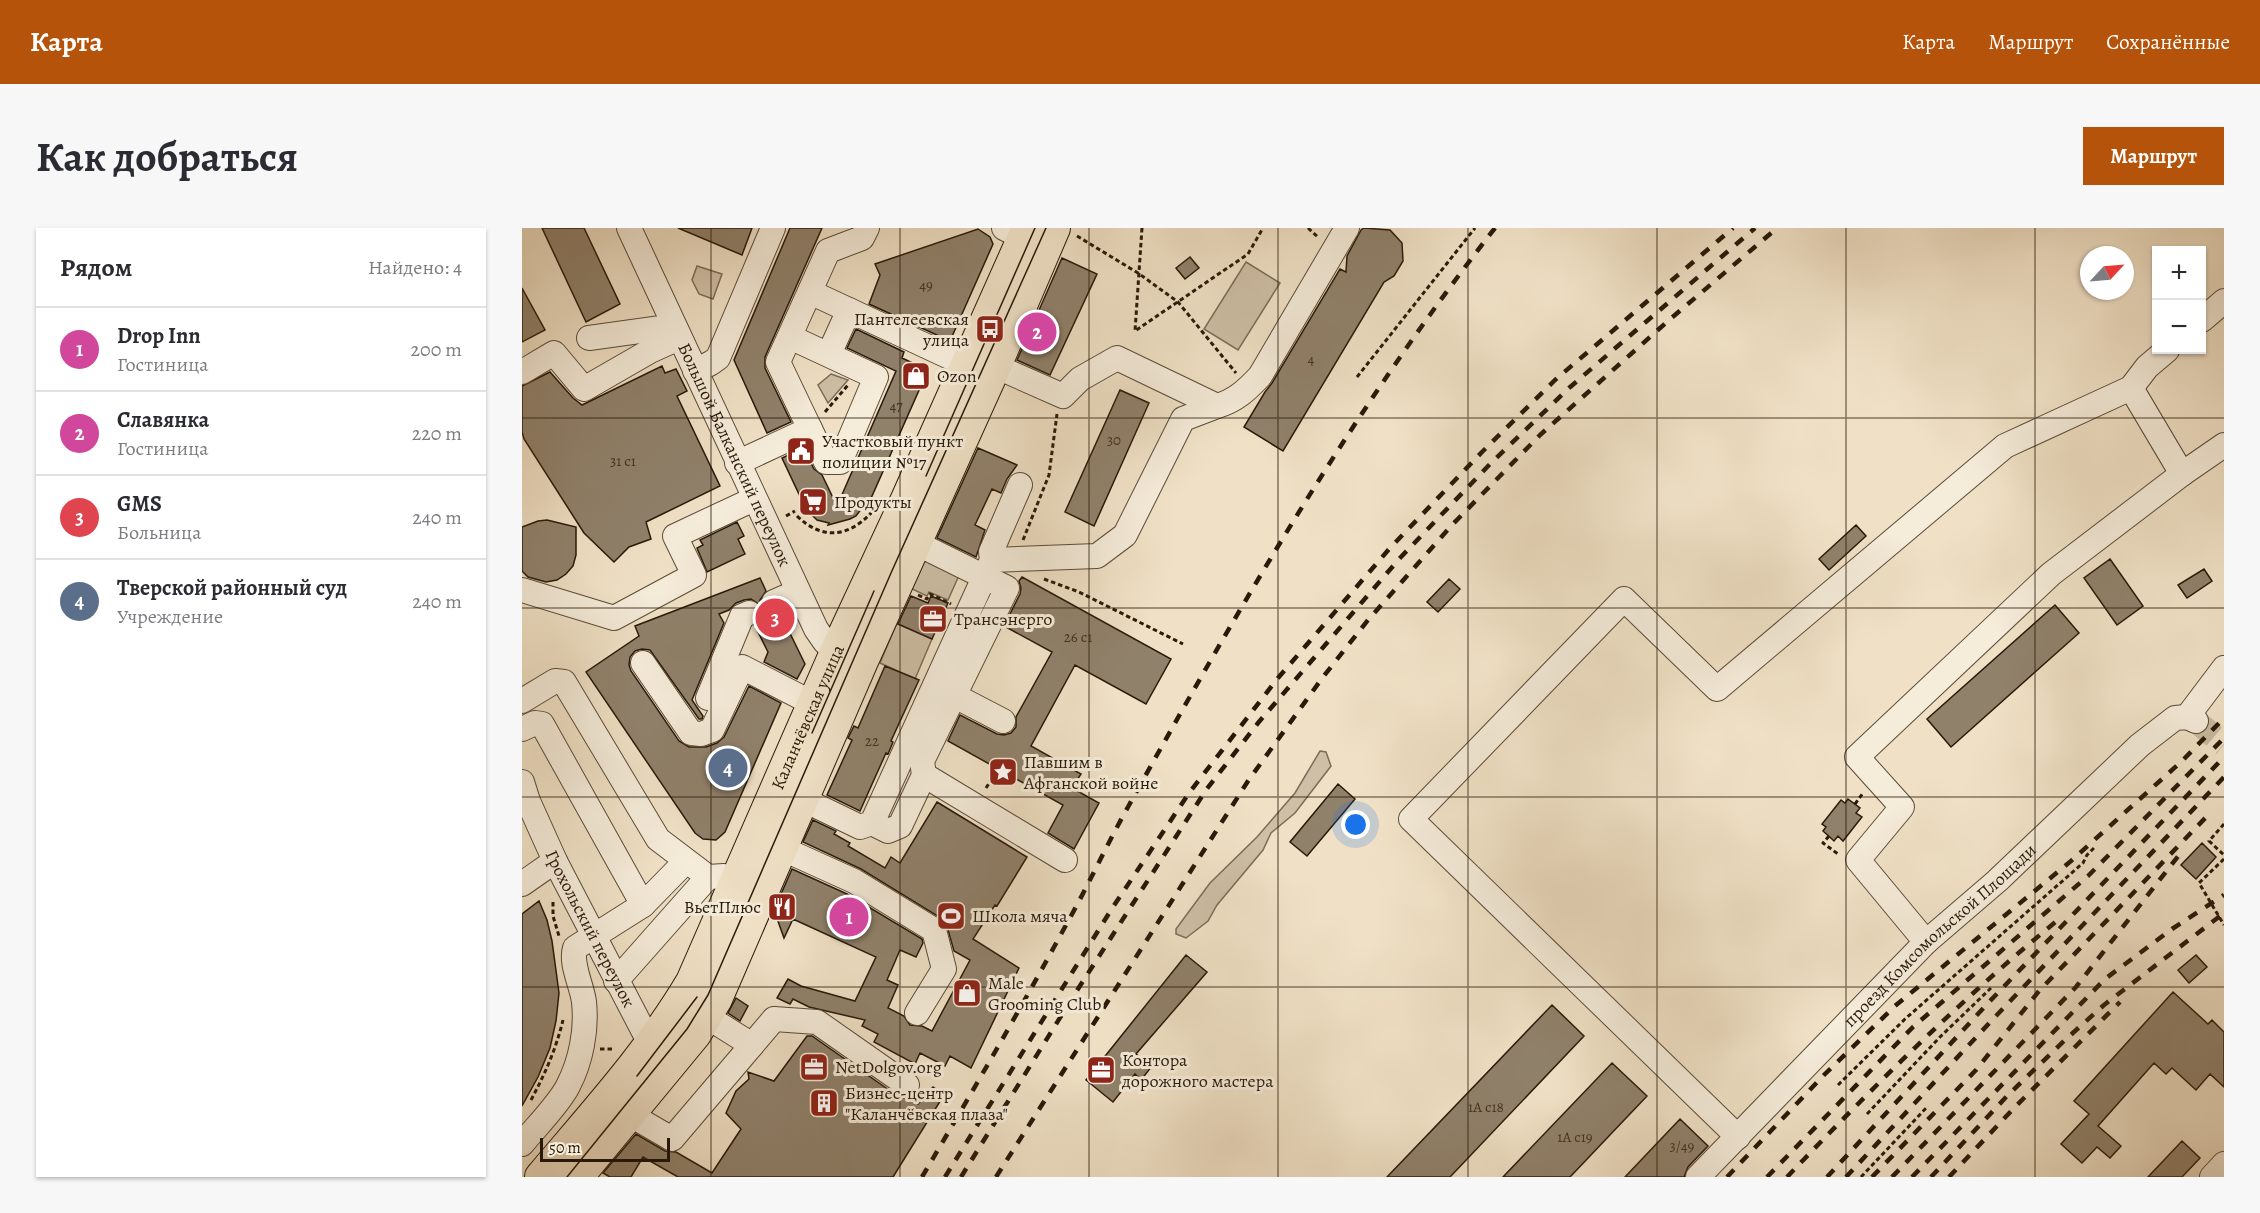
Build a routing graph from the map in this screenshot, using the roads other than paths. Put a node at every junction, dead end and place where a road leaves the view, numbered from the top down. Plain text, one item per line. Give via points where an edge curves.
1 (629, 228) edge
2 (773, 228) edge
3 (867, 228) edge
4 (1347, 228) edge
5 (1024, 230) edge
6 (1064, 231) edge
7 (810, 292) junction
8 (2224, 301) edge
9 (849, 310) junction
10 (2206, 317) edge
11 (676, 330) junction
12 (790, 337) junction
13 (589, 338) dead end
14 (829, 354) junction
15 (2162, 354) edge
16 (981, 365) junction
17 (695, 371) junction
18 (522, 372) edge
19 (2131, 388) junction
20 (1216, 406) junction
21 (810, 429) junction
22 (2224, 445) edge
23 (737, 463) junction
24 (2182, 474) junction
25 (1020, 485) dead end
26 (754, 499) junction
27 (916, 543) junction
28 (997, 566) junction
29 (522, 590) edge
30 (797, 591) junction
31 (774, 602) dead end
32 (749, 613) dead end
33 (850, 656) junction
34 (643, 663) dead end
35 (2224, 668) edge
36 (953, 695) junction
37 (708, 698) dead end
38 (522, 701) edge
39 (814, 704) junction
40 (1003, 721) dead end
41 (522, 729) edge
42 (924, 775) junction
43 (522, 782) edge
44 (802, 799) junction
45 (872, 823) junction
46 (781, 848) junction
47 (1065, 860) dead end
48 (555, 861) junction
49 (686, 861) junction
50 (741, 873) junction
51 (708, 877) junction
52 (522, 884) edge
53 (643, 905) junction
54 (593, 936) junction
55 (1926, 942) junction
56 (616, 981) junction
57 (917, 1013) dead end
58 (706, 1017) junction
59 (752, 1045) junction
60 (657, 1058) junction
61 (907, 1084) dead end
62 (629, 1114) junction
63 (1738, 1137) junction
64 (522, 1144) edge
65 (2224, 1164) edge
66 (581, 1175) edge
67 (541, 1177) edge
68 (1698, 1177) edge
69 (2212, 1177) edge

1 - 11 street, Большой Балканский переулок
2 - 17 street via 718,358
3 - 7 street via 862,238 828,251
4 - 20 street via 1260,376 1229,402
5 - 16 main road, Каланчёвская улица
5 - 33 street
6 - 16 main road, Каланчёвская улица
7 - 9 street
7 - 12 street
8 - 10 street
9 - 14 street
9 - 16 street
11 - 13 street via 661,328
11 - 17 street, Большой Балканский переулок
11 - 18 street via 650,351 584,389 554,353
12 - 14 street
12 - 21 street via 778,362
14 - 21 street via 876,377 840,462 826,462
15 - 19 street
16 - 20 street via 1062,396 1080,379 1117,358
16 - 27 main road, Каланчёвская улица
16 - 33 main road, Каланчёвская улица
17 - 23 street, Большой Балканский переулок
19 - 24 street
19 - 63 street via 2005,446 1717,689 1624,599 1411,819
20 - 28 street via 1183,419 1125,535 1097,556
21 - 23 street
22 - 24 street
23 - 26 street, Большой Балканский переулок
24 - 55 street via 2051,574 1857,757 1902,807 1858,860
25 - 28 street via 991,552
26 - 29 street via 675,536 694,575 614,618
26 - 30 street, Большой Балканский переулок
27 - 28 street
27 - 33 main road, Каланчёвская улица
28 - 36 street via 1007,588
28 - 45 street via 968,611
30 - 31 street
30 - 33 street, Большой Балканский переулок via 825,642
32 - 37 street via 742,616
33 - 39 main road, Каланчёвская улица
33 - 44 main road, Каланчёвская улица
33 - 60 street via 705,993
34 - 39 street via 691,733 712,730 742,667
35 - 55 street, проезд Комсомольской Площади via 2192,719 2175,718 2140,745 1997,881
36 - 40 street
36 - 42 street via 922,761
38 - 49 street via 555,681 564,682 658,839
39 - 50 main road, Каланчёвская улица
41 - 53 street via 542,724
42 - 45 street via 900,826 888,831
42 - 47 street
43 - 48 street, Грохольский переулок
44 - 45 street via 860,827
44 - 46 main road, Каланчёвская улица
46 - 57 street via 854,881 934,930 944,969
46 - 58 main road, Каланчёвская улица
48 - 52 street
48 - 54 street, Грохольский переулок
49 - 51 street
49 - 53 street
50 - 51 street
50 - 60 main road, Каланчёвская улица via 692,982 671,1018
51 - 56 street
53 - 54 street
54 - 56 street, Грохольский переулок
54 - 64 street via 577,945 572,956 586,1016 582,1048 567,1088
55 - 63 street, проезд Комсомольской Площади
56 - 60 street, Грохольский переулок
58 - 59 street
58 - 60 main road, Каланчёвская улица
59 - 61 street via 774,1019 818,1022
59 - 62 street via 672,1138
60 - 62 main road, Каланчёвская улица
60 - 66 street
60 - 67 main road, Каланчёвская улица
62 - 66 main road, Каланчёвская улица
63 - 68 street, проезд Комсомольской Площади
65 - 69 street

